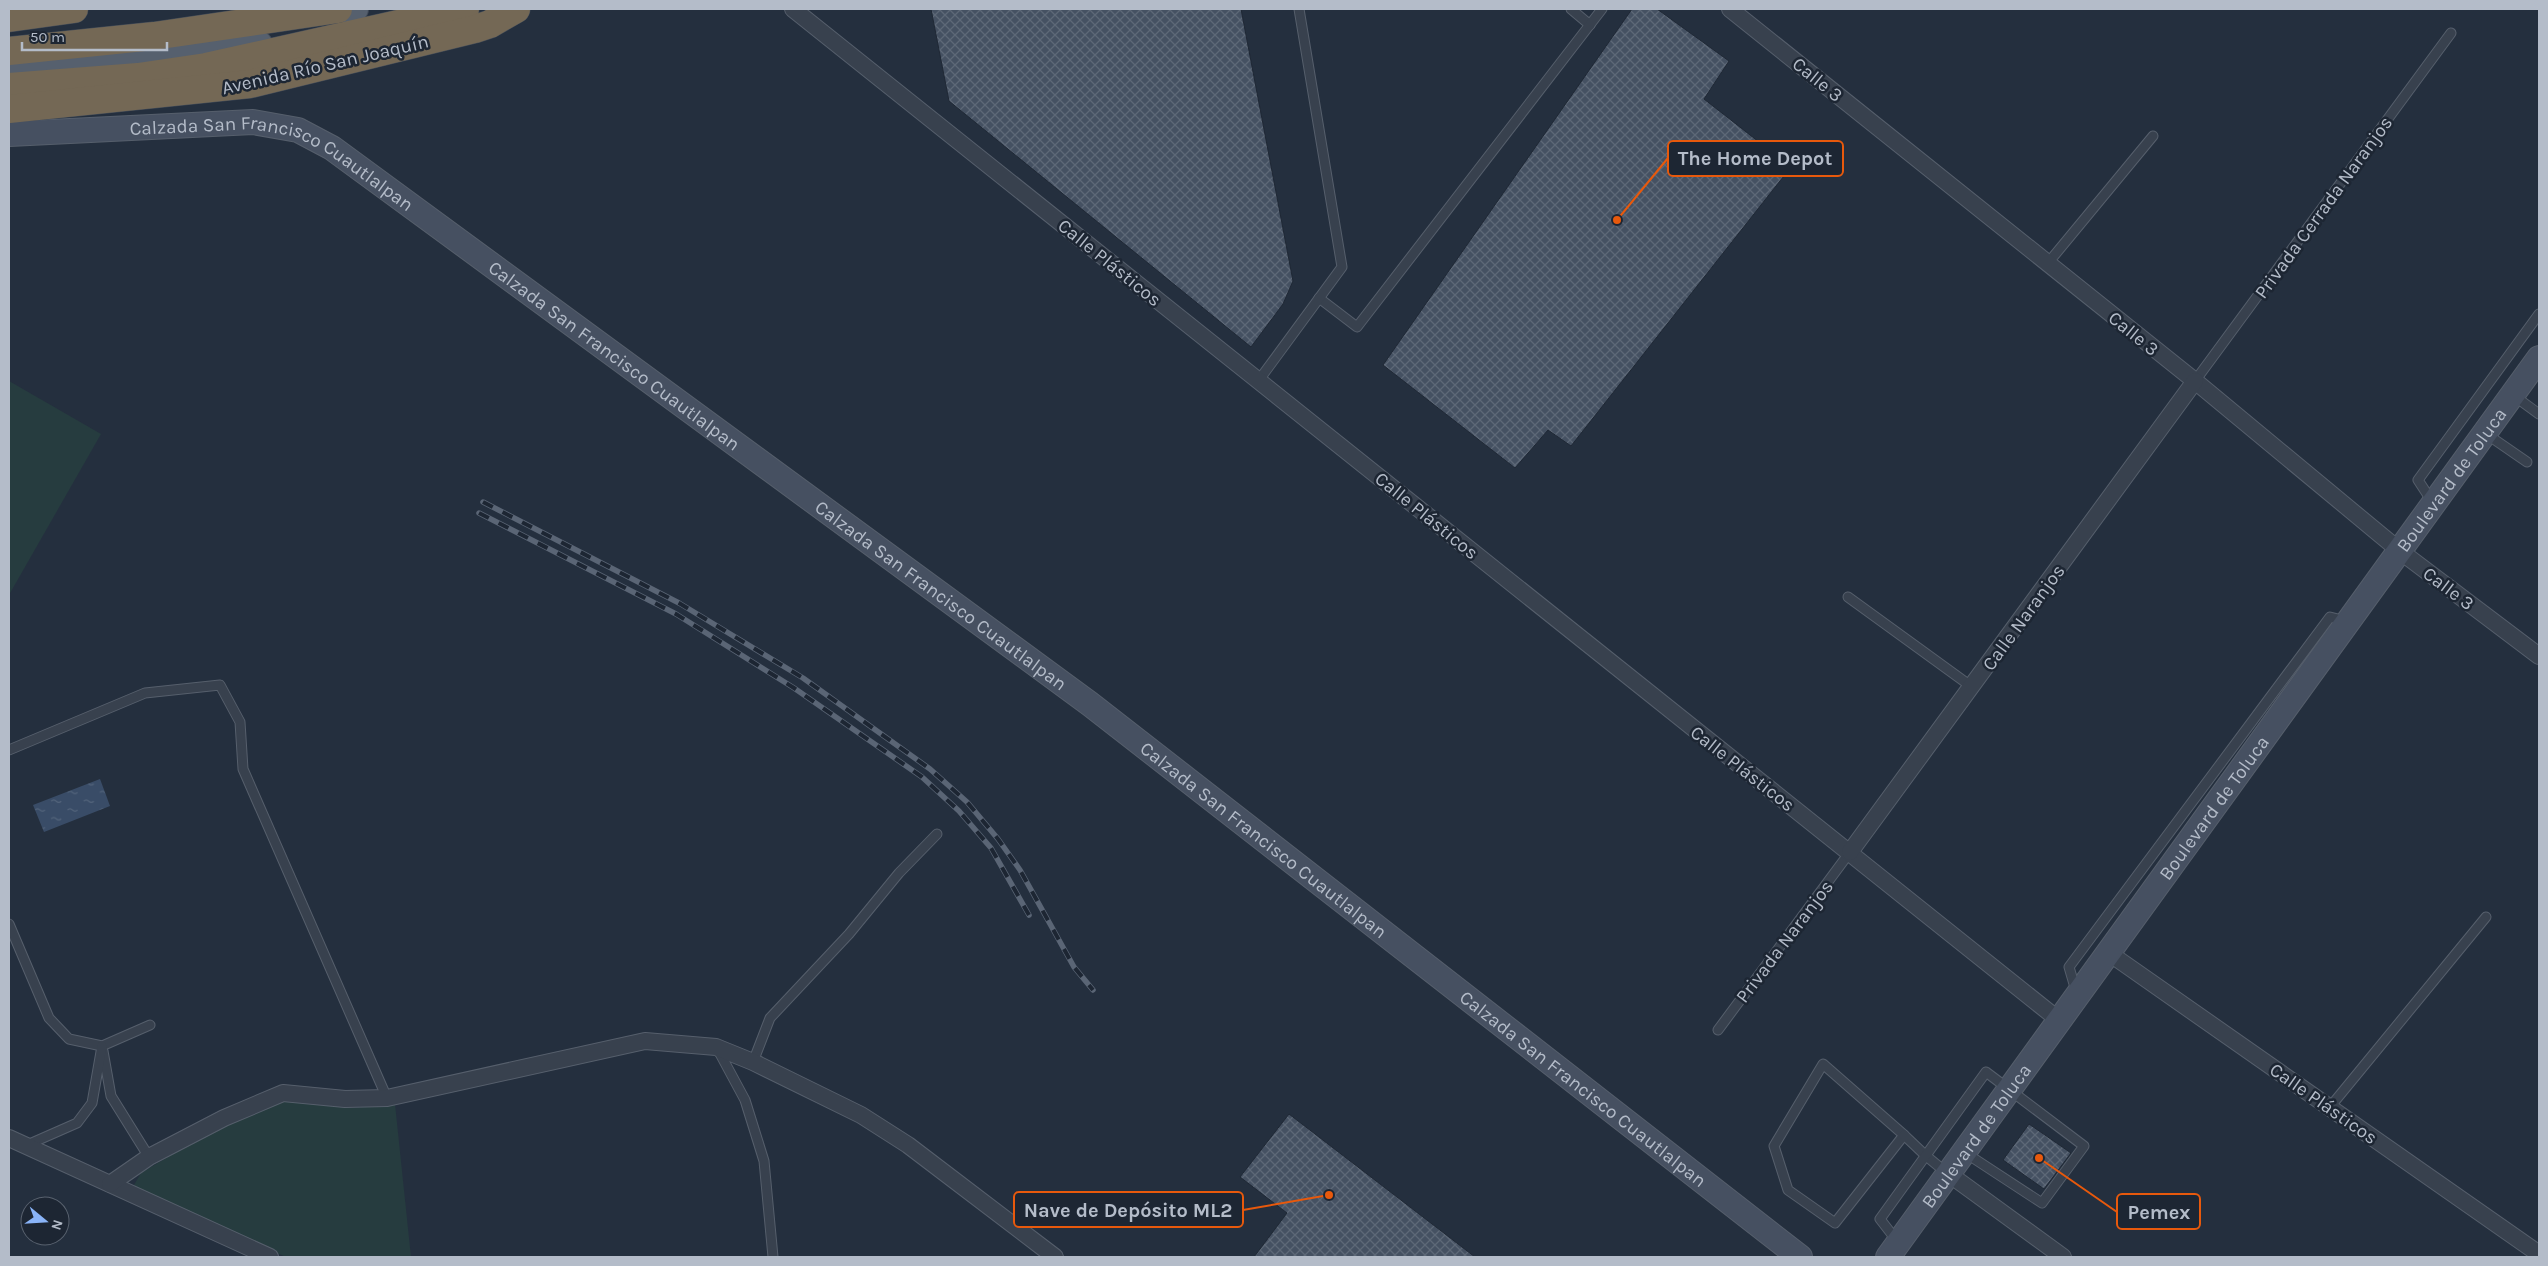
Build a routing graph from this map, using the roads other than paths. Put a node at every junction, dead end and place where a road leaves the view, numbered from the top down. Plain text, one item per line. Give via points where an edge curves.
1 (74, 9) edge
2 (460, 9) edge
3 (465, 9) edge
4 (516, 9) edge
5 (793, 9) edge
6 (1299, 9) edge
7 (1572, 9) edge
8 (1602, 9) edge
9 (1730, 9) edge
10 (348, 10) edge
11 (9, 18) edge
12 (1590, 24) junction
13 (2451, 33) dead end
14 (306, 35) junction
15 (9, 51) edge
16 (9, 69) edge
17 (9, 87) edge
18 (9, 109) edge
19 (9, 134) edge
20 (2153, 136) dead end
21 (2048, 263) junction
22 (1319, 298) junction
23 (2539, 314) edge
24 (2539, 358) edge
25 (1259, 380) junction
26 (2195, 382) junction
27 (2513, 395) junction
28 (2539, 414) edge
29 (2485, 433) junction
30 (2527, 462) dead end
31 (2434, 504) junction
32 (2400, 551) junction
33 (1848, 597) dead end
34 (2539, 656) edge
35 (1972, 687) junction
36 (9, 750) edge
37 (937, 834) dead end
38 (1850, 852) junction
39 (2157, 868) junction
40 (2486, 917) dead end
41 (9, 924) edge
42 (2109, 952) junction
43 (2077, 997) junction
44 (2060, 1021) junction
45 (150, 1025) dead end
46 (1718, 1030) dead end
47 (102, 1046) junction
48 (716, 1048) junction
49 (753, 1062) junction
50 (2010, 1088) junction
51 (387, 1098) junction
52 (2330, 1107) junction
53 (1904, 1134) junction
54 (9, 1138) edge
55 (27, 1145) junction
56 (1964, 1152) junction
57 (1924, 1155) junction
58 (149, 1157) junction
59 (1948, 1174) junction
60 (110, 1184) junction
61 (1893, 1250) edge
62 (2539, 1254) edge
63 (270, 1257) edge
64 (773, 1257) edge
65 (1055, 1257) edge
66 (1800, 1257) edge
67 (2063, 1257) edge

1 - 11 highway
2 - 14 main road
3 - 17 highway via 206,67 138,77
4 - 18 highway, Avenida Río San Joaquín via 475,29 250,84
5 - 25 street, Calle Plásticos
6 - 22 lane via 1342,267
7 - 12 lane
8 - 12 lane
9 - 21 street, Calle 3
10 - 14 street
10 - 15 highway via 154,36
12 - 22 lane via 1357,328
13 - 26 lane, Privada Cerrada Naranjos
14 - 16 main road via 246,46 116,61
19 - 66 street, Calzada San Francisco Cuautlalpan via 253,122 298,130 332,148 1090,704
20 - 21 lane
21 - 26 street, Calle 3
22 - 25 lane
23 - 31 lane via 2418,480
24 - 27 street, Boulevard de Toluca
25 - 38 street, Calle Plásticos
26 - 32 street, Calle 3
26 - 35 street, Calle Naranjos
27 - 28 lane
27 - 29 street, Boulevard de Toluca
29 - 30 lane
29 - 31 street, Boulevard de Toluca
31 - 32 street, Boulevard de Toluca
32 - 34 street, Calle 3
32 - 39 street, Boulevard de Toluca via 2349,621 2258,729
33 - 35 lane
35 - 38 street, Calle Naranjos
36 - 51 lane via 145,693 220,685 240,722 243,769
37 - 49 lane via 770,1018
38 - 44 street, Calle Plásticos
38 - 46 lane, Privada Naranjos
39 - 42 street, Boulevard de Toluca
39 - 43 lane via 2070,967
40 - 52 lane
41 - 47 lane via 49,1018 68,1039
42 - 43 street, Boulevard de Toluca
42 - 52 street, Calle Plásticos
43 - 44 street, Boulevard de Toluca
44 - 50 street, Boulevard de Toluca
45 - 47 lane
47 - 55 lane via 92,1103 77,1123
47 - 58 lane via 111,1096
48 - 49 street
48 - 51 street via 645,1041
48 - 64 lane via 745,1100 764,1161
49 - 65 street via 861,1115 908,1145
50 - 56 street, Boulevard de Toluca
50 - 56 lane via 2084,1146 2042,1203
50 - 57 lane via 1986,1072
51 - 58 street via 345,1099 283,1093 224,1118
52 - 62 street, Calle Plásticos
53 - 53 lane via 1835,1223 1788,1190 1774,1146 1823,1064
53 - 57 lane
54 - 55 street
55 - 60 street
56 - 59 street, Boulevard de Toluca
57 - 59 lane
57 - 61 lane via 1880,1219
58 - 60 street
59 - 61 street, Boulevard de Toluca
59 - 67 street
60 - 63 street

